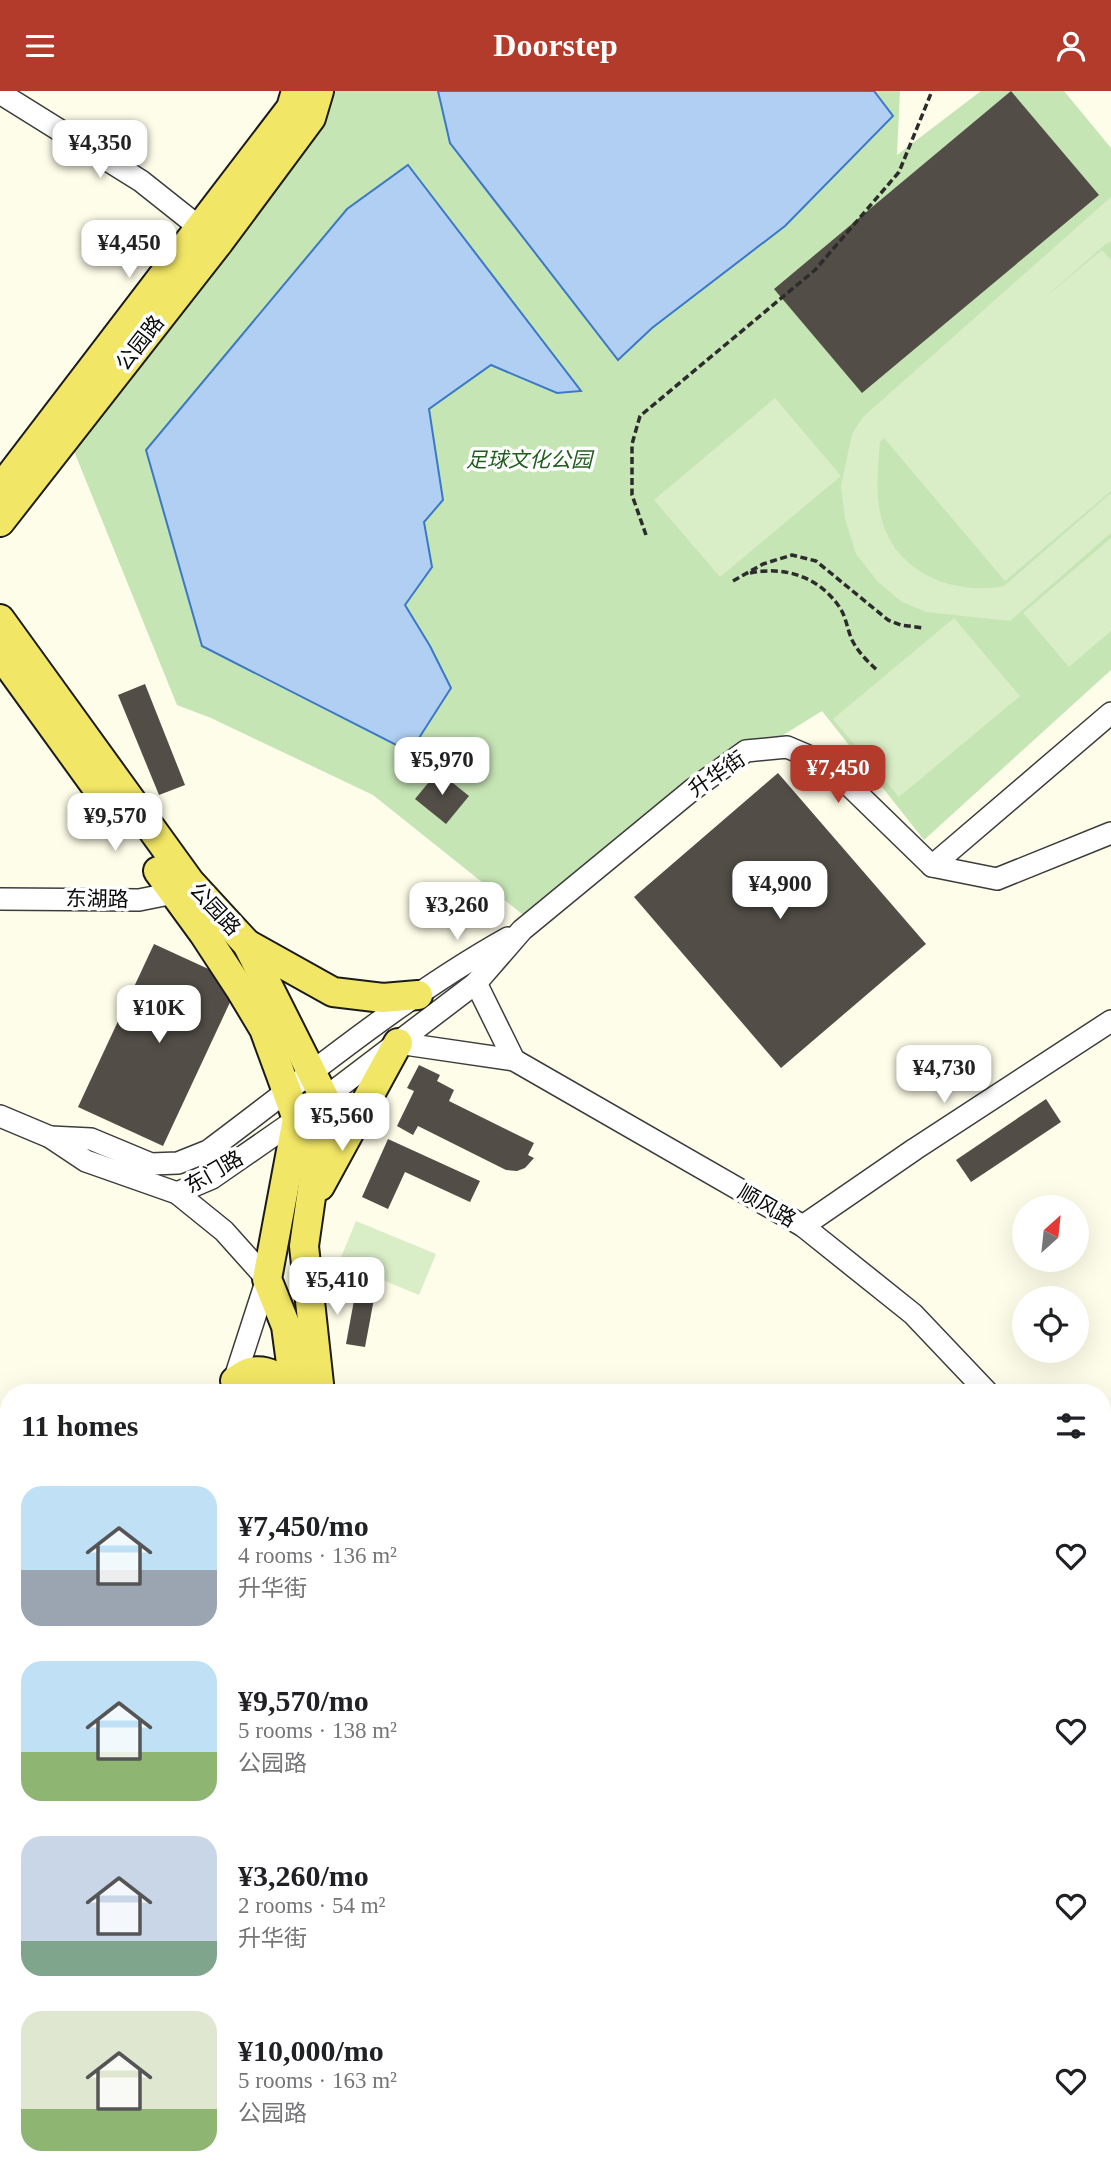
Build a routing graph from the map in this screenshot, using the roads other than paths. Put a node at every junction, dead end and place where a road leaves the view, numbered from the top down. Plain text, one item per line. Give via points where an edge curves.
1 (296, 91) edge
2 (319, 91) edge
3 (0, 93) edge
4 (219, 242) junction
5 (0, 489) edge
6 (0, 522) edge
7 (0, 619) edge
8 (0, 654) edge
9 (1111, 713) edge
10 (1111, 833) edge
11 (932, 866) junction
12 (182, 888) junction
13 (0, 898) edge
14 (522, 930) junction
15 (247, 944) junction
16 (477, 983) junction
17 (418, 995) junction
18 (1109, 1027) edge
19 (398, 1043) junction
20 (514, 1060) junction
21 (312, 1073) junction
22 (287, 1092) junction
23 (325, 1099) junction
24 (0, 1116) edge
25 (297, 1119) junction
26 (50, 1137) junction
27 (177, 1193) junction
28 (312, 1201) junction
29 (803, 1227) junction
30 (267, 1279) junction
31 (233, 1384) edge
32 (236, 1384) edge
33 (291, 1384) edge
34 (301, 1384) edge
35 (303, 1384) edge
36 (979, 1384) edge

1 - 5 main road, 公园路 via 291,109
2 - 4 main road, 公园路 via 311,118
3 - 4 street via 141,181
4 - 6 main road, 公园路
7 - 12 main road, 公园路
8 - 12 main road, 公园路
9 - 11 street
10 - 11 street via 997,879
11 - 14 street, 升华街 via 827,764 787,747 746,751
12 - 13 street, 东湖路 via 139,900
12 - 15 main road, 公园路
12 - 22 main road, 公园路 via 264,1029
14 - 16 street, 升华街
14 - 17 street, 升华街
15 - 17 main road via 333,992 383,998
15 - 21 main road, 公园路
16 - 19 street, 升华街
16 - 20 street
17 - 21 street, 升华街
18 - 29 street via 915,1149
19 - 20 street, 顺风路
19 - 23 street, 升华街
19 - 28 main road
20 - 29 street, 顺风路
21 - 22 street, 东门路
21 - 23 main road, 公园路
22 - 25 main road, 公园路
22 - 26 street, 东门路 via 208,1150 178,1163 151,1164 91,1139
23 - 25 street, 东门路
23 - 28 main road
24 - 26 street, 东门路
25 - 27 street, 东门路 via 212,1178
25 - 30 main road
26 - 27 street, 东门路 via 86,1161
27 - 30 street via 224,1231
28 - 35 main road via 304,1246
29 - 36 street, 顺风路 via 913,1314
30 - 31 street
30 - 34 main road via 286,1326
32 - 33 main road via 251,1372 266,1372

